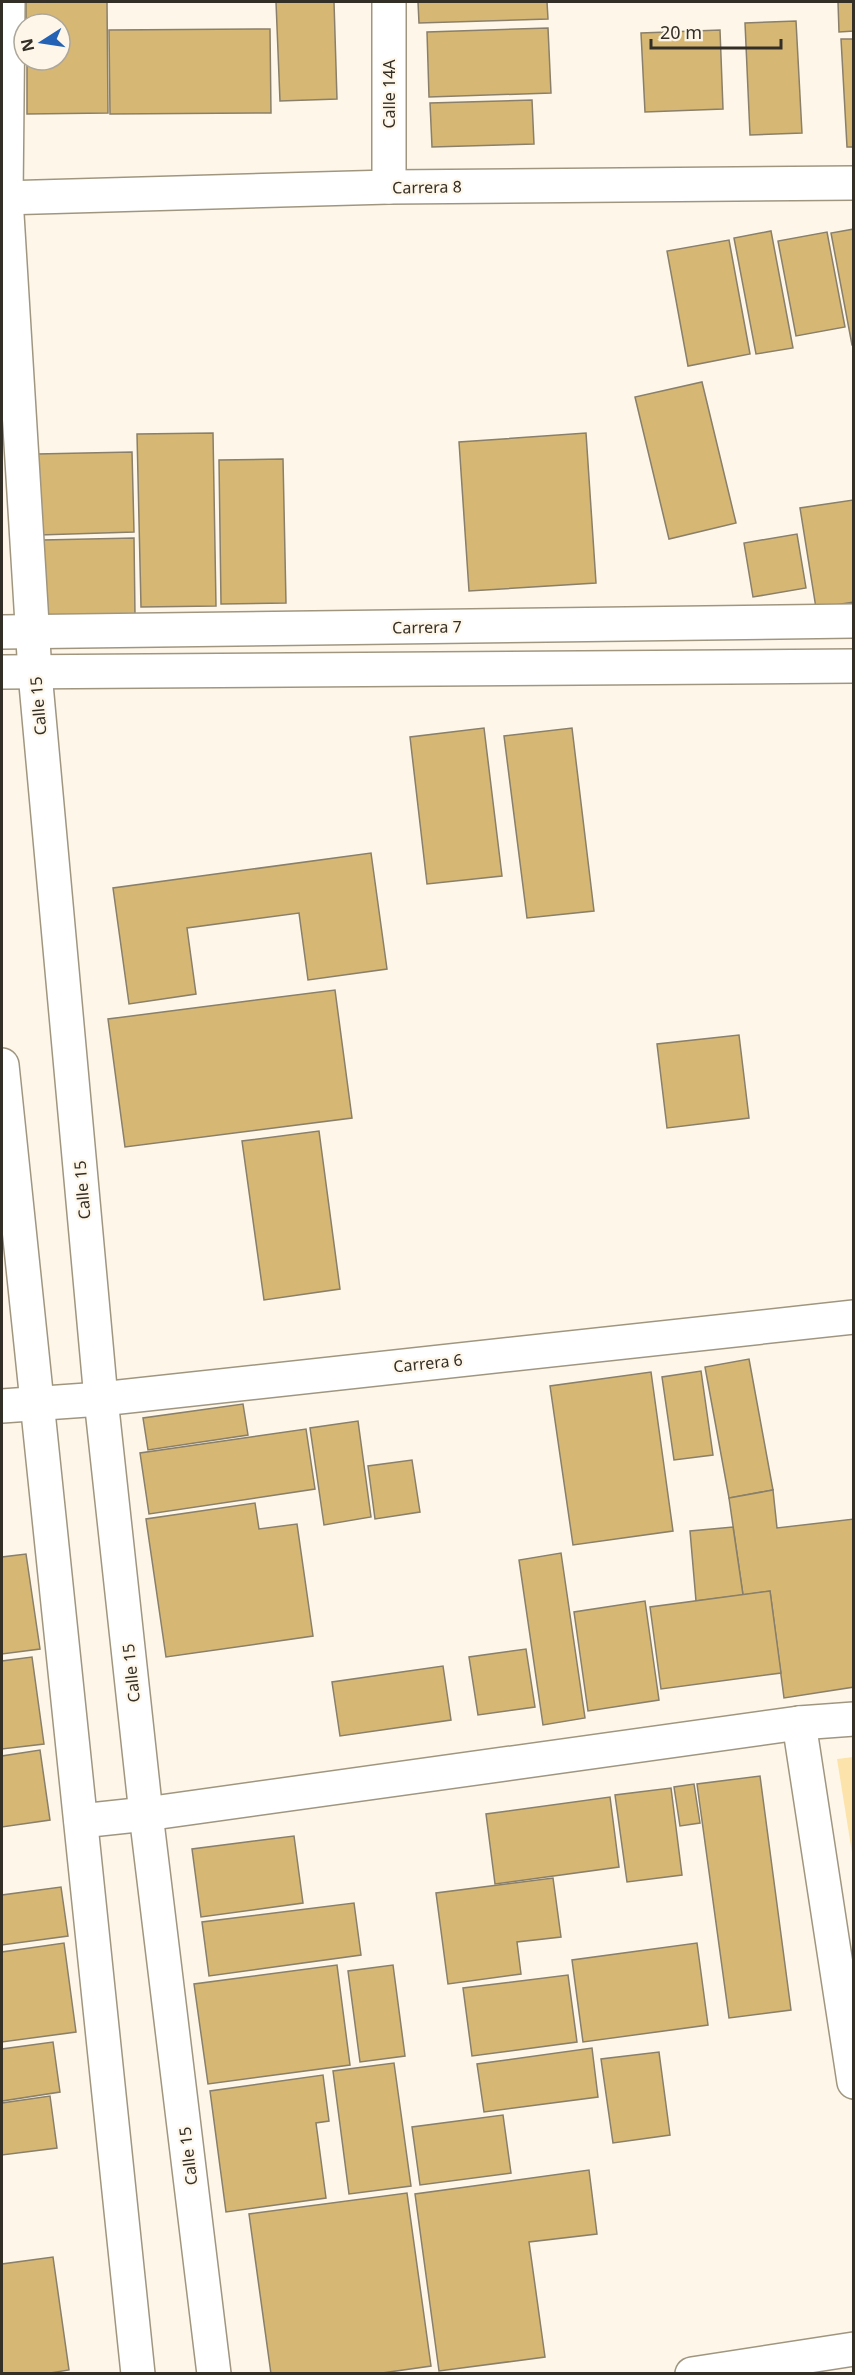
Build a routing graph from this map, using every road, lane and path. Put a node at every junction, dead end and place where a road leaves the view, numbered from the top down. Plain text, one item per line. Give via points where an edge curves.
1 (8, 2) edge
2 (389, 2) edge
3 (854, 183) edge
4 (389, 188) junction
5 (4, 198) edge
6 (854, 621) edge
7 (16, 633) edge
8 (854, 666) edge
9 (2, 672) edge
10 (35, 673) junction
11 (2, 1065) edge
12 (854, 1317) edge
13 (101, 1399) junction
14 (37, 1404) junction
15 (2, 1406) edge
16 (854, 1719) edge
17 (799, 1723) junction
18 (146, 1814) junction
19 (81, 1821) junction
20 (854, 2082) edge
21 (854, 2349) edge
22 (138, 2373) edge
23 (214, 2373) edge
24 (692, 2373) edge

1 - 5 street, Calle 15
2 - 4 street, Calle 14A
3 - 4 street, Carrera 8
4 - 5 street, Carrera 8
5 - 7 street, Calle 15
6 - 7 street, Carrera 7
7 - 10 street, Calle 15
8 - 10 street
9 - 10 street
10 - 13 street, Calle 15
11 - 14 street
12 - 13 street, Carrera 6
13 - 14 street, Carrera 6
13 - 18 street, Calle 15
14 - 15 street, Carrera 6
14 - 19 street
16 - 17 street
17 - 18 street
17 - 20 street
18 - 19 street
18 - 23 street, Calle 15
19 - 22 street
21 - 24 street

